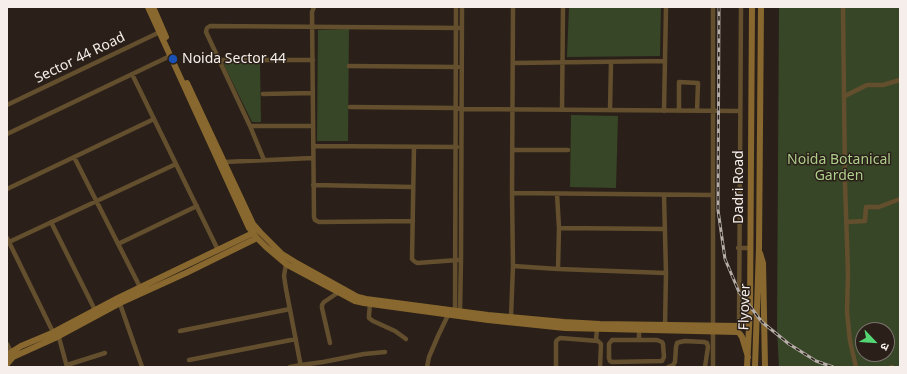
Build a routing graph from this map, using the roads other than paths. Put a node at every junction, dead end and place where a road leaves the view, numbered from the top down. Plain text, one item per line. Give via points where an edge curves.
1 (148, 7) edge
2 (153, 7) edge
3 (314, 7) edge
4 (456, 7) edge
5 (462, 7) edge
6 (514, 7) edge
7 (563, 7) edge
8 (666, 7) edge
9 (713, 7) edge
10 (741, 7) edge
11 (752, 7) edge
12 (761, 7) edge
13 (843, 7) edge
14 (312, 27) junction
15 (456, 28) junction
16 (462, 28) junction
17 (161, 31) junction
18 (170, 56) junction
19 (218, 60) junction
20 (312, 60) junction
21 (665, 61) junction
22 (562, 62) junction
23 (611, 62) junction
24 (513, 63) junction
25 (349, 66) dead end
26 (456, 67) junction
27 (462, 67) junction
28 (132, 74) junction
29 (900, 80) edge
30 (313, 93) junction
31 (262, 94) dead end
32 (845, 96) junction
33 (7, 105) edge
34 (350, 106) dead end
35 (456, 108) junction
36 (462, 109) junction
37 (513, 110) junction
38 (562, 110) junction
39 (610, 110) junction
40 (664, 111) junction
41 (678, 111) junction
42 (697, 111) junction
43 (713, 111) junction
44 (740, 111) junction
45 (154, 119) junction
46 (250, 126) junction
47 (313, 126) junction
48 (7, 134) edge
49 (313, 146) junction
50 (414, 147) junction
51 (456, 147) junction
52 (462, 147) junction
53 (512, 150) junction
54 (568, 150) dead end
55 (74, 157) junction
56 (313, 158) junction
57 (264, 160) junction
58 (224, 162) junction
59 (176, 164) junction
60 (313, 185) junction
61 (413, 187) junction
62 (7, 189) edge
63 (512, 194) junction
64 (557, 194) junction
65 (664, 195) junction
66 (713, 195) junction
67 (900, 199) edge
68 (96, 201) junction
69 (197, 206) junction
70 (413, 221) junction
71 (51, 222) junction
72 (846, 222) junction
73 (558, 228) junction
74 (664, 229) junction
75 (255, 236) junction
76 (8, 240) edge
77 (118, 244) junction
78 (738, 248) junction
79 (750, 248) junction
80 (759, 248) junction
81 (218, 250) junction
82 (455, 260) junction
83 (461, 260) junction
84 (288, 261) junction
85 (513, 266) junction
86 (558, 269) junction
87 (666, 273) junction
88 (142, 290) junction
89 (339, 292) junction
90 (119, 301) junction
91 (370, 304) junction
92 (290, 310) junction
93 (97, 312) junction
94 (454, 312) junction
95 (511, 317) junction
96 (749, 318) junction
97 (738, 326) junction
98 (665, 328) junction
99 (597, 329) junction
100 (713, 329) junction
101 (639, 330) junction
102 (180, 331) dead end
103 (56, 333) junction
104 (296, 339) junction
105 (406, 339) dead end
106 (596, 340) junction
107 (639, 340) junction
108 (330, 343) dead end
109 (8, 349) edge
110 (385, 352) dead end
111 (105, 353) dead end
112 (748, 356) junction
113 (189, 360) dead end
114 (7, 364) edge
115 (67, 366) edge
116 (301, 366) edge
117 (142, 367) edge
118 (290, 367) edge
119 (427, 367) edge
120 (556, 367) edge
121 (600, 367) edge
122 (668, 367) edge
123 (705, 367) edge
124 (713, 367) edge
125 (747, 367) edge
126 (755, 367) edge
127 (765, 367) edge
128 (856, 367) edge

1 - 17 street
2 - 17 street
3 - 14 street
4 - 15 street
5 - 16 street
6 - 24 street
7 - 22 street
8 - 21 street
9 - 43 street
10 - 44 street
11 - 79 street, Dadri Road
12 - 80 street, Dadri Road
13 - 32 street
14 - 15 street
14 - 19 street via 210,26 206,32
14 - 20 street
15 - 16 street
15 - 26 street
16 - 27 street
17 - 18 street
17 - 33 street, Sector 44 Road
17 - 58 street
18 - 28 street
18 - 75 street via 249,228
19 - 20 street
19 - 46 street
20 - 30 street
21 - 23 street
21 - 40 street
22 - 23 street
22 - 24 street
22 - 38 street
23 - 39 street
24 - 37 street
25 - 26 street
26 - 27 street
26 - 35 street
27 - 36 street
28 - 45 street
28 - 48 street
29 - 32 street via 883,85 867,85
30 - 31 street
30 - 47 street
32 - 72 street
34 - 35 street
35 - 36 street
35 - 51 street
36 - 37 street
36 - 52 street
37 - 38 street
37 - 53 street
38 - 39 street
39 - 40 street
40 - 41 street
41 - 42 street
41 - 42 street via 679,82 698,82
42 - 43 street
43 - 44 street
43 - 66 street
44 - 78 street
45 - 55 street
45 - 59 street
46 - 47 street
46 - 57 street
47 - 49 street
49 - 50 street
49 - 56 street
50 - 51 street
50 - 61 street
51 - 52 street
51 - 82 street
52 - 83 street
53 - 54 street
53 - 63 street
55 - 62 street
55 - 68 street
56 - 57 street
56 - 60 street
57 - 58 street
58 - 84 street via 253,224
59 - 68 street
59 - 69 street
60 - 61 street
60 - 70 street via 314,217 319,222
61 - 70 street
63 - 64 street
63 - 85 street
64 - 65 street
64 - 73 street
65 - 66 street
65 - 74 street
66 - 100 street
67 - 72 street via 879,207 866,207 865,221
68 - 71 street
68 - 77 street
69 - 77 street
69 - 81 street
70 - 82 street via 414,261 417,263
71 - 76 street
71 - 93 street
72 - 128 street via 847,312
73 - 74 street
73 - 86 street
74 - 87 street
75 - 81 street
75 - 84 street via 278,258
75 - 88 street
76 - 103 street
77 - 88 street
78 - 79 street
78 - 97 street
79 - 96 street, Dadri Road
80 - 126 street, Flyover
80 - 127 street via 763,263
81 - 88 street
82 - 83 street
82 - 94 street
83 - 94 street
84 - 89 street
84 - 92 street via 284,276
84 - 94 street via 358,297
85 - 86 street
85 - 95 street
86 - 87 street
87 - 98 street
88 - 90 street
89 - 91 street via 355,301
89 - 108 street via 322,305
90 - 93 street
90 - 117 street
91 - 94 street
91 - 105 street via 369,318 372,321
92 - 102 street
92 - 104 street
93 - 103 street
94 - 95 street
94 - 99 street via 488,320
94 - 119 street via 438,336
95 - 98 street
96 - 97 street
96 - 112 street, Dadri Road
97 - 100 street
98 - 100 street
98 - 101 street
99 - 101 street
99 - 106 street
100 - 112 street via 739,332
100 - 124 street
101 - 107 street
103 - 109 street
103 - 114 street via 13,357
103 - 115 street
104 - 113 street
104 - 116 street
106 - 120 street via 559,339 556,342
106 - 121 street via 601,344
107 - 107 street via 662,342 662,361 610,361 609,344 612,340
110 - 116 street
111 - 115 street
112 - 125 street, Dadri Road
116 - 118 street
122 - 123 street via 673,365 677,344 685,341 707,343

